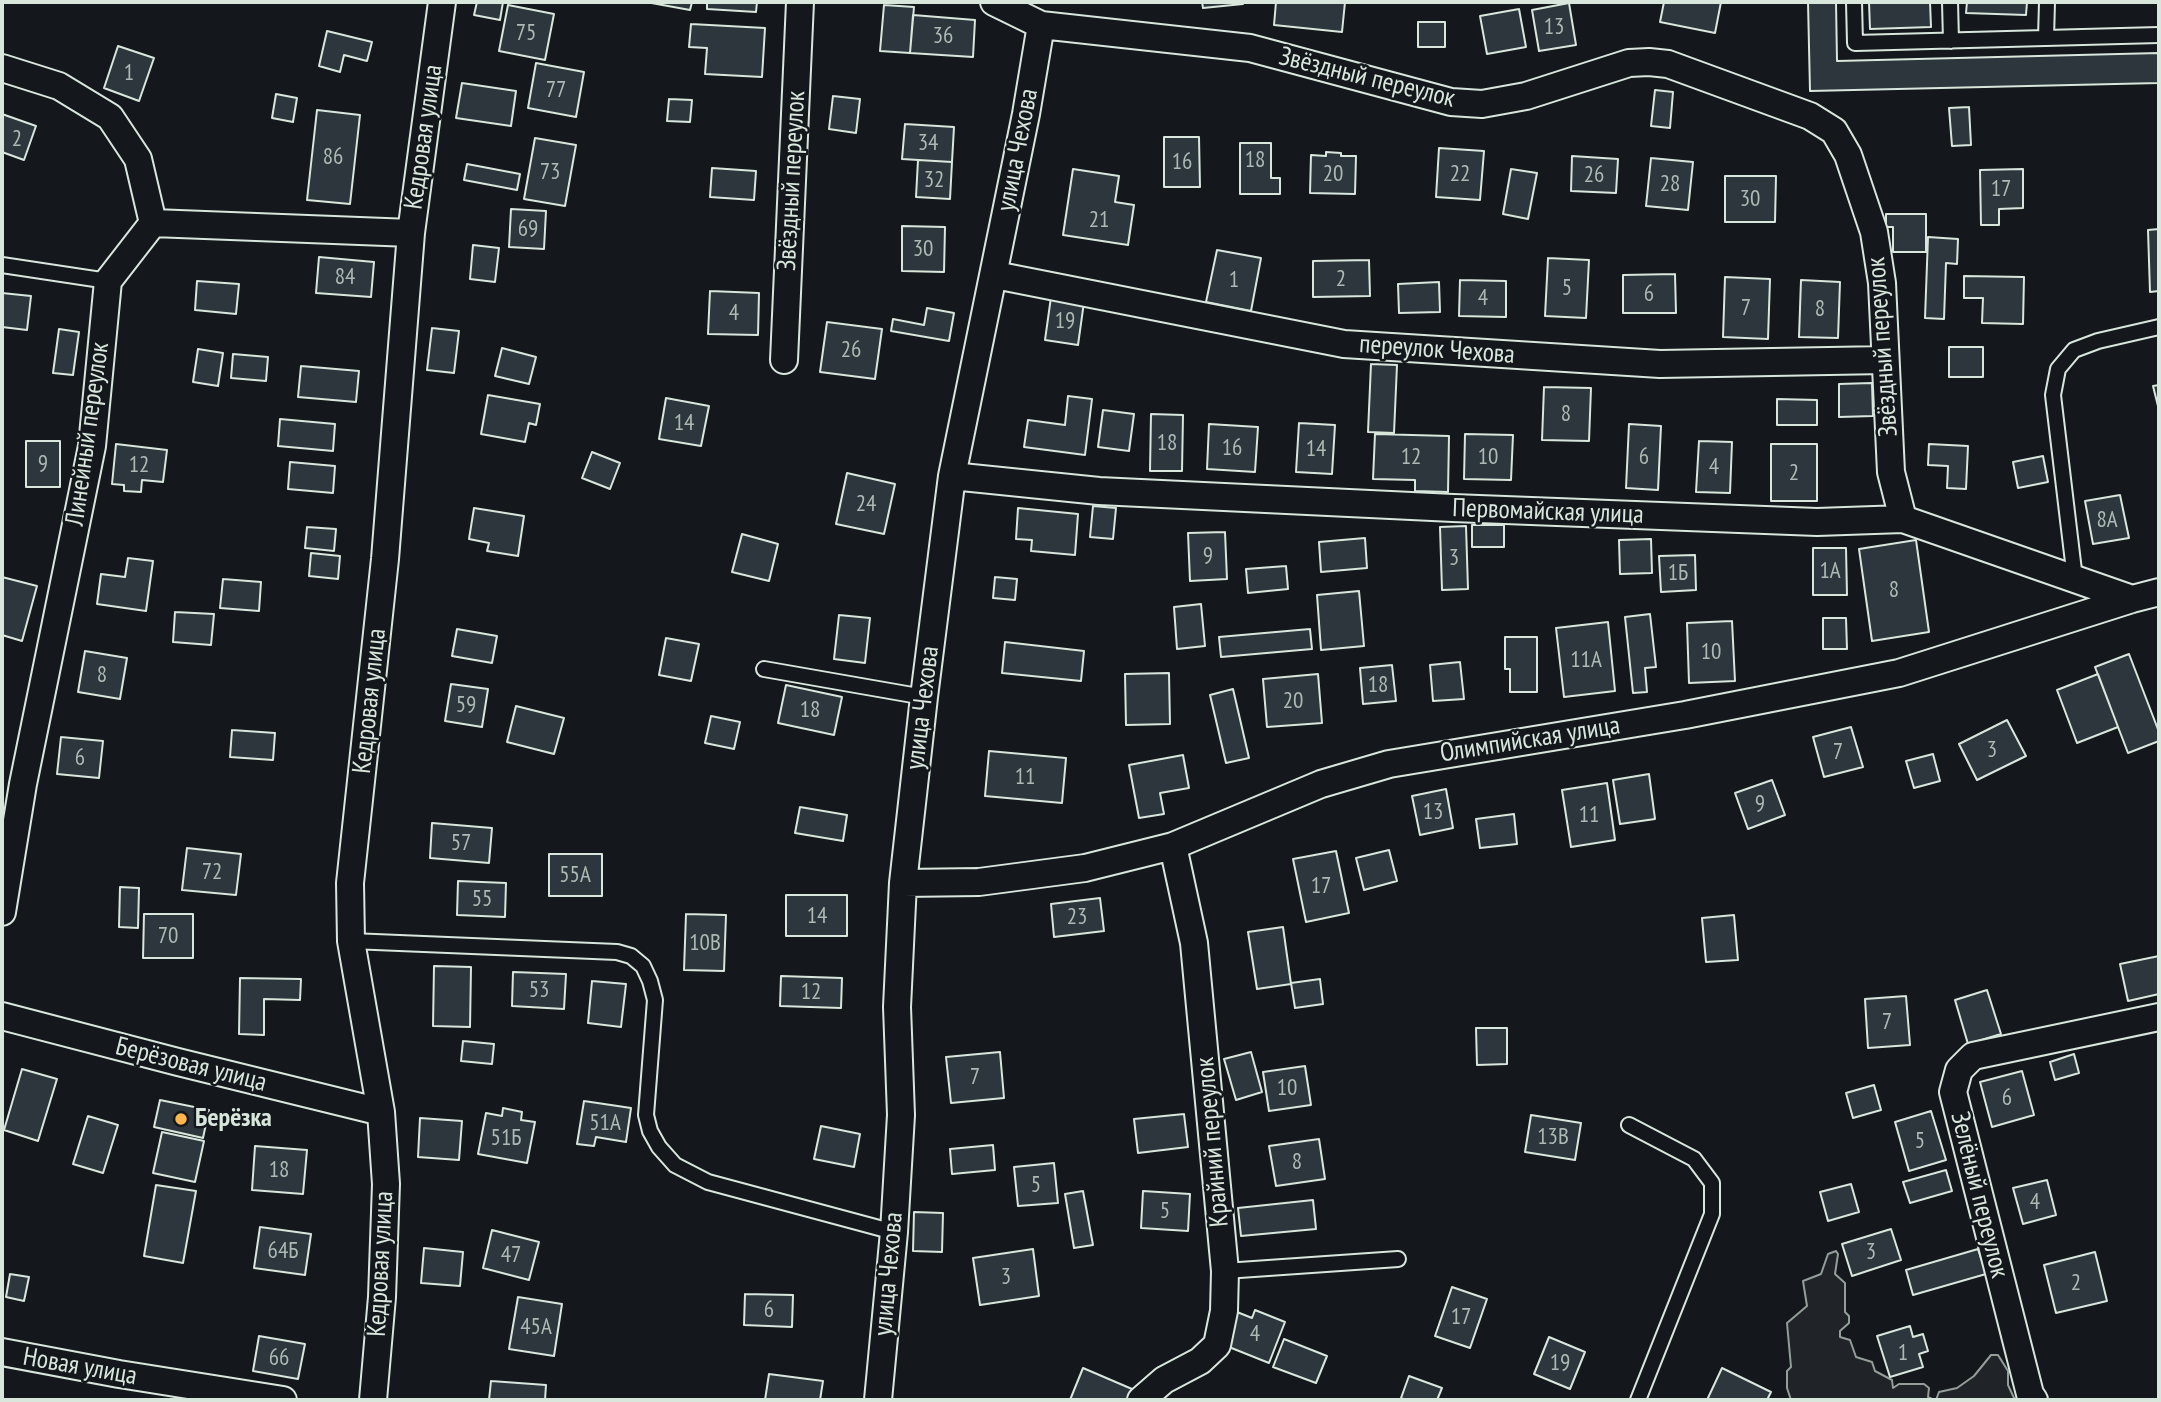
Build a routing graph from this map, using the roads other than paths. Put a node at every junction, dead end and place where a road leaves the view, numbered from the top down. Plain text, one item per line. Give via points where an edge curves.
1 (442, 2) edge
2 (800, 2) edge
3 (994, 2) edge
4 (1854, 2) edge
5 (1950, 2) edge
6 (2047, 2) edge
7 (1041, 25) junction
8 (2159, 35) edge
9 (2046, 38) junction
10 (1951, 41) junction
11 (2, 68) edge
12 (153, 223) junction
13 (411, 233) junction
14 (2, 265) edge
15 (995, 275) junction
16 (108, 281) junction
17 (2159, 327) edge
18 (784, 360) dead end
19 (1885, 360) junction
20 (953, 476) junction
21 (1903, 519) junction
22 (2075, 579) junction
23 (2159, 592) edge
24 (2132, 599) junction
25 (764, 669) dead end
26 (923, 697) junction
27 (1173, 846) junction
28 (903, 883) junction
29 (2, 912) edge
30 (351, 941) junction
31 (2, 1016) edge
32 (2159, 1017) edge
33 (381, 1112) junction
34 (1629, 1125) dead end
35 (894, 1233) junction
36 (1398, 1259) dead end
37 (1225, 1271) junction
38 (2, 1352) edge
39 (283, 1400) edge
40 (373, 1400) edge
41 (878, 1400) edge
42 (1141, 1400) edge
43 (1638, 1400) edge
44 (2034, 1400) edge

1 - 13 street, Кедровая улица
2 - 18 street, Звёздный переулок
3 - 7 street, Звёздный переулок
4 - 10 lane via 1855,43
5 - 10 lane
6 - 9 lane
7 - 15 street, улица Чехова
7 - 19 street, Звёздный переулок via 1250,48 1422,95 1482,104 1526,96 1629,63 1668,64 1810,116 1834,131 1848,155 1874,232 1882,283
8 - 9 lane
9 - 10 lane
11 - 12 street via 59,86 110,117 138,159
12 - 13 street
12 - 16 street
13 - 30 street, Кедровая улица via 385,559 350,883
14 - 16 lane
15 - 19 street, переулок Чехова via 1344,344 1660,365
15 - 20 street, улица Чехова
16 - 29 street, Линейный переулок via 92,446
17 - 22 lane via 2098,341 2074,351 2058,369 2053,395
19 - 21 street, Звёздный переулок via 1891,472
20 - 21 street, Первомайская улица via 1099,491 1453,508 1817,522
20 - 26 street, улица Чехова
21 - 22 street, Первомайская улица
22 - 24 street, Первомайская улица
23 - 24 street, Олимпийская улица
24 - 27 street, Олимпийская улица via 1899,673 1685,715 1389,764 1321,784
25 - 26 lane
26 - 28 street, улица Чехова
27 - 28 street, Олимпийская улица via 1085,868 979,882
27 - 37 street, Крайний переулок via 1194,943
28 - 35 street, улица Чехова via 897,1007 901,1115
30 - 33 street, Кедровая улица
30 - 35 lane via 631,956 643,966 655,1000 646,1115 659,1147 675,1165 708,1181
31 - 33 street, Берёзовая улица
32 - 44 street, Зелёный переулок via 1973,1056 1959,1070 1953,1092
33 - 40 street, Кедровая улица via 386,1184
34 - 43 lane via 1694,1159 1712,1182 1712,1214
35 - 41 street, улица Чехова
36 - 37 lane
37 - 42 street, Крайний переулок via 1217,1345
38 - 39 street, Новая улица

